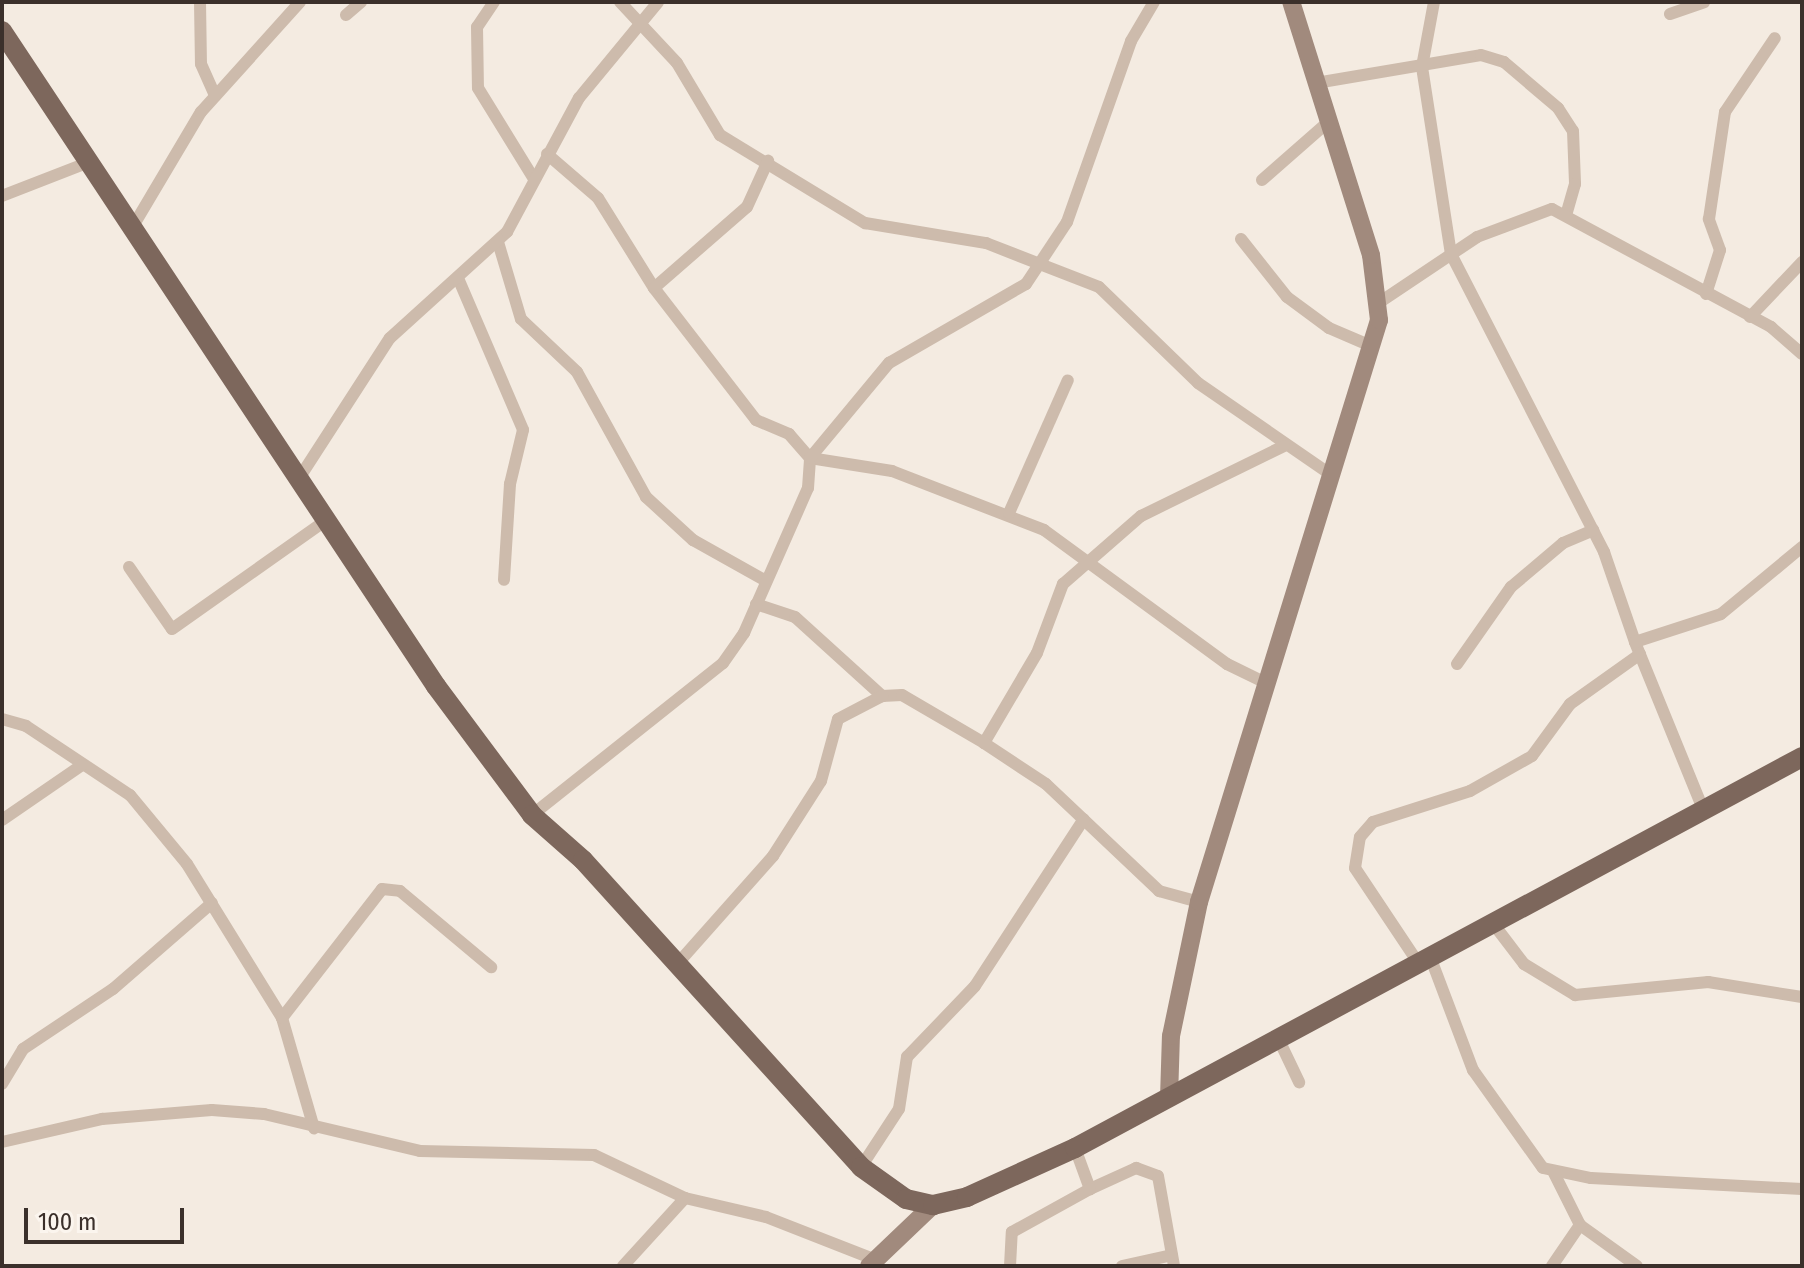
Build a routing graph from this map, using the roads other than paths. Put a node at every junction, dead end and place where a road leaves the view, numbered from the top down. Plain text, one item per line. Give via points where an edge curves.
1 (200, 2) edge
2 (300, 2) edge
3 (361, 2) edge
4 (494, 2) edge
5 (620, 2) edge
6 (658, 2) edge
7 (1154, 2) edge
8 (1291, 2) edge
9 (1434, 2) edge
10 (1704, 2) edge
11 (1670, 14) dead end
12 (346, 15) dead end
13 (638, 22) junction
14 (2, 31) edge
15 (1775, 38) dead end
16 (1422, 67) junction
17 (1316, 83) junction
18 (215, 96) junction
19 (1328, 122) junction
20 (547, 154) junction
21 (768, 161) junction
22 (89, 162) junction
23 (534, 179) junction
24 (1262, 180) dead end
25 (2, 196) edge
26 (1566, 215) junction
27 (132, 228) junction
28 (1241, 239) dead end
29 (498, 242) junction
30 (1451, 254) junction
31 (1802, 262) edge
32 (1038, 266) junction
33 (458, 278) junction
34 (654, 288) junction
35 (1706, 294) junction
36 (1380, 302) junction
37 (1750, 317) junction
38 (1371, 346) junction
39 (1799, 348) edge
40 (1068, 380) dead end
41 (1284, 446) junction
42 (810, 458) junction
43 (1330, 474) junction
44 (298, 480) junction
45 (1009, 513) junction
46 (325, 521) junction
47 (1593, 530) junction
48 (1802, 547) edge
49 (1089, 562) junction
50 (129, 567) dead end
51 (504, 580) dead end
52 (766, 581) junction
53 (756, 604) junction
54 (1638, 648) junction
55 (1457, 664) dead end
56 (1266, 683) junction
57 (882, 696) junction
58 (2, 719) edge
59 (984, 743) junction
60 (1801, 761) edge
61 (82, 765) junction
62 (1703, 809) junction
63 (532, 815) junction
64 (1084, 819) junction
65 (2, 820) edge
66 (1199, 902) junction
67 (212, 903) junction
68 (1492, 922) junction
69 (1425, 961) junction
70 (679, 962) junction
71 (491, 967) dead end
72 (1802, 997) edge
73 (282, 1018) junction
74 (1279, 1040) junction
75 (1299, 1082) dead end
76 (2, 1084) edge
77 (1169, 1098) junction
78 (314, 1128) junction
79 (2, 1142) edge
80 (1075, 1148) junction
81 (861, 1167) junction
82 (1554, 1173) junction
83 (1090, 1189) junction
84 (1802, 1189) edge
85 (685, 1198) junction
86 (933, 1205) junction
87 (1580, 1225) junction
88 (1173, 1260) edge
89 (871, 1262) edge
90 (623, 1266) edge
91 (1010, 1266) edge
92 (1122, 1266) edge
93 (1552, 1266) edge
94 (1637, 1266) edge

1 - 18 street via 201,64
2 - 18 street
3 - 12 street
4 - 23 street via 477,27 478,88
5 - 13 street
6 - 13 street
7 - 32 street via 1131,41 1067,222
8 - 17 street
9 - 16 street
10 - 11 street
13 - 20 street via 610,53
13 - 21 street via 677,63 705,120
14 - 22 main road
15 - 35 street via 1725,112 1710,205 1720,250
16 - 17 street
16 - 26 street via 1491,56 1558,108 1573,131 1576,158
16 - 30 street
17 - 19 street
18 - 27 street
19 - 24 street
19 - 36 street
20 - 23 street
20 - 34 street via 598,198
21 - 32 street via 865,223 986,243
21 - 34 street via 747,207
22 - 25 street
22 - 27 main road
23 - 29 street
26 - 30 street via 1539,209
26 - 35 street
27 - 44 main road
28 - 38 street via 1287,297 1329,328
29 - 33 street
29 - 52 street via 521,319 577,372 646,497 693,540
30 - 36 street
30 - 47 street
31 - 37 street
32 - 41 street via 1099,287 1182,370
32 - 42 street via 1026,284 994,306 889,363
33 - 44 street via 390,338
33 - 51 street via 523,430 509,493
34 - 42 street via 756,420 789,434
35 - 37 street
36 - 38 street
37 - 39 street
38 - 43 street
40 - 45 street
41 - 43 street
41 - 49 street via 1141,516
42 - 45 street via 892,471
42 - 52 street via 808,488
43 - 56 street
44 - 46 main road
45 - 49 street
46 - 50 street via 172,629
46 - 63 main road
47 - 54 street
47 - 55 street via 1563,543 1511,587
48 - 54 street via 1721,614
49 - 56 street via 1227,664
49 - 59 street via 1063,584 1037,653
52 - 53 street
53 - 57 street via 795,617
53 - 63 street via 723,663
54 - 62 street
54 - 69 street via 1570,704 1532,756 1470,791 1373,822 1360,837 1355,868
56 - 66 street
57 - 59 street via 902,695
57 - 70 street via 838,719 821,781 773,856
58 - 61 street via 26,726
59 - 64 street
60 - 62 main road
61 - 65 street
61 - 67 street via 130,795
62 - 68 main road
63 - 70 main road
64 - 66 street via 1159,891
64 - 81 street via 975,986 907,1057 899,1109
66 - 77 street via 1171,1036
67 - 73 street
67 - 76 street via 113,989 23,1049
68 - 69 main road
68 - 72 street via 1524,964 1575,995 1708,982
69 - 74 main road
69 - 82 street via 1489,1098
70 - 81 main road
71 - 73 street via 400,891 382,889
73 - 78 street
74 - 75 street
74 - 77 main road
77 - 80 main road
78 - 79 street via 264,1114 185,1111 102,1119
78 - 85 street via 420,1151 594,1155
80 - 83 street
80 - 86 main road
81 - 86 main road via 892,1192
82 - 84 street
82 - 87 street
83 - 88 street via 1149,1167 1158,1176
83 - 91 street via 1012,1232
85 - 89 street via 766,1217
85 - 90 street
86 - 89 street
87 - 93 street
87 - 94 street
88 - 92 street

